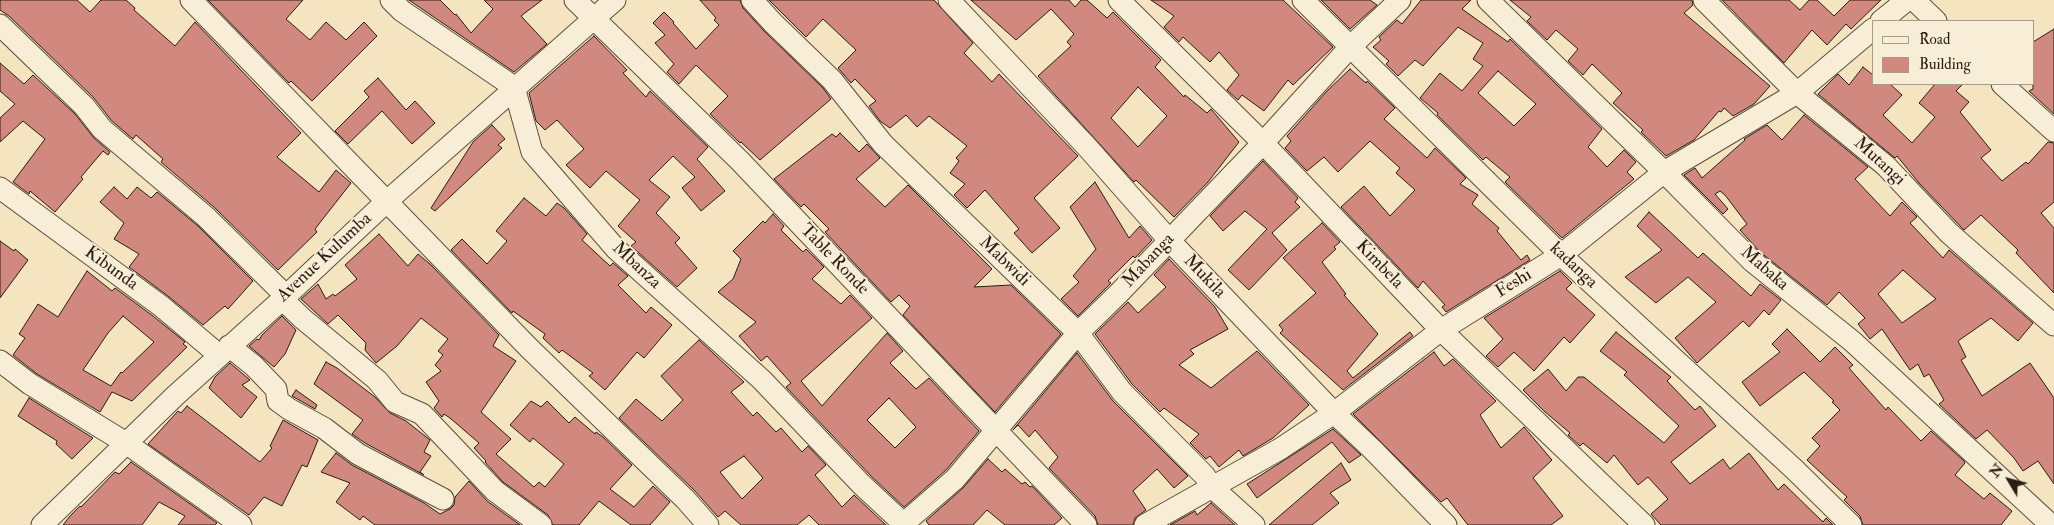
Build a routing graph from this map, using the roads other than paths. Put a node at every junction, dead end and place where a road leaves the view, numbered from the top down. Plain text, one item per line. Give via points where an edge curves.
1 (190, 0) edge
2 (391, 0) edge
3 (575, 0) edge
4 (615, 0) edge
5 (752, 0) edge
6 (949, 0) edge
7 (1118, 0) edge
8 (1303, 0) edge
9 (1400, 0) edge
10 (1488, 0) edge
11 (1704, 0) edge
12 (1907, 0) edge
13 (1914, 0) edge
14 (593, 19) junction
15 (1882, 20) edge
16 (1935, 20) edge
17 (0, 25) edge
18 (1872, 29) edge
19 (1350, 46) junction
20 (2003, 85) edge
21 (514, 87) junction
22 (1797, 92) junction
23 (2054, 131) edge
24 (1263, 143) junction
25 (1664, 172) junction
26 (0, 188) edge
27 (386, 202) junction
28 (1169, 240) junction
29 (1561, 256) junction
30 (283, 297) junction
31 (2054, 326) edge
32 (1441, 330) junction
33 (1078, 333) junction
34 (224, 350) junction
35 (0, 361) edge
36 (1334, 413) junction
37 (996, 430) junction
38 (126, 443) junction
39 (1213, 488) junction
40 (443, 499) dead end
41 (904, 524) edge
42 (42, 525) edge
43 (241, 525) edge
44 (541, 525) edge
45 (708, 525) edge
46 (1086, 525) edge
47 (1145, 525) edge
48 (1254, 525) edge
49 (1446, 525) edge
50 (1644, 525) edge
51 (1850, 525) edge
52 (2053, 525) edge

1 - 27 street
2 - 21 street via 402,11
3 - 14 street, Table Ronde
4 - 14 street, Avenue Kulumba
5 - 33 street, Mabwidi via 832,80 883,144
6 - 28 street, Mukila
7 - 24 street, Kimbela
8 - 19 street, kadanga
9 - 19 street, Mabanga
10 - 25 street, Mabaka
11 - 22 street, Mutangi
12 - 15 street
13 - 16 street
14 - 21 street, Avenue Kulumba
14 - 37 street, Table Ronde via 740,161
17 - 30 street via 84,106 102,129 206,217
18 - 22 street, Feshi
19 - 24 street, Mabanga
19 - 29 street, kadanga
20 - 23 street
21 - 27 street, Avenue Kulumba
21 - 41 street, Mbanza via 532,152 616,249 762,380 861,484
22 - 25 street, Feshi
22 - 31 street, Mutangi via 1886,166 1949,233
24 - 28 street, Mabanga
24 - 32 street, Kimbela
25 - 29 street, Feshi
25 - 52 street, Mabaka via 1752,261 1852,341
26 - 34 street, Kibunda
27 - 30 street, Avenue Kulumba
27 - 45 street
28 - 33 street, Mabanga
28 - 36 street, Mukila
29 - 32 street, Feshi
29 - 51 street, kadanga via 1794,469
30 - 34 street, Avenue Kulumba
30 - 44 street via 303,319 377,380 395,402 422,414 495,491
32 - 36 street, Feshi
32 - 50 street, Kimbela
33 - 37 street, Mabanga
33 - 39 street, Mabwidi via 1122,392 1198,468
34 - 38 street, Avenue Kulumba
34 - 40 street, Kibunda via 254,366 276,389 278,401 289,409 324,428 358,454
35 - 38 street via 30,384
36 - 39 street, Feshi
36 - 49 street, Mukila
37 - 41 street, Mabanga via 955,479
37 - 46 street, Table Ronde
38 - 42 street, Avenue Kulumba
38 - 43 street
39 - 47 street, Feshi
39 - 48 street, Mabwidi

